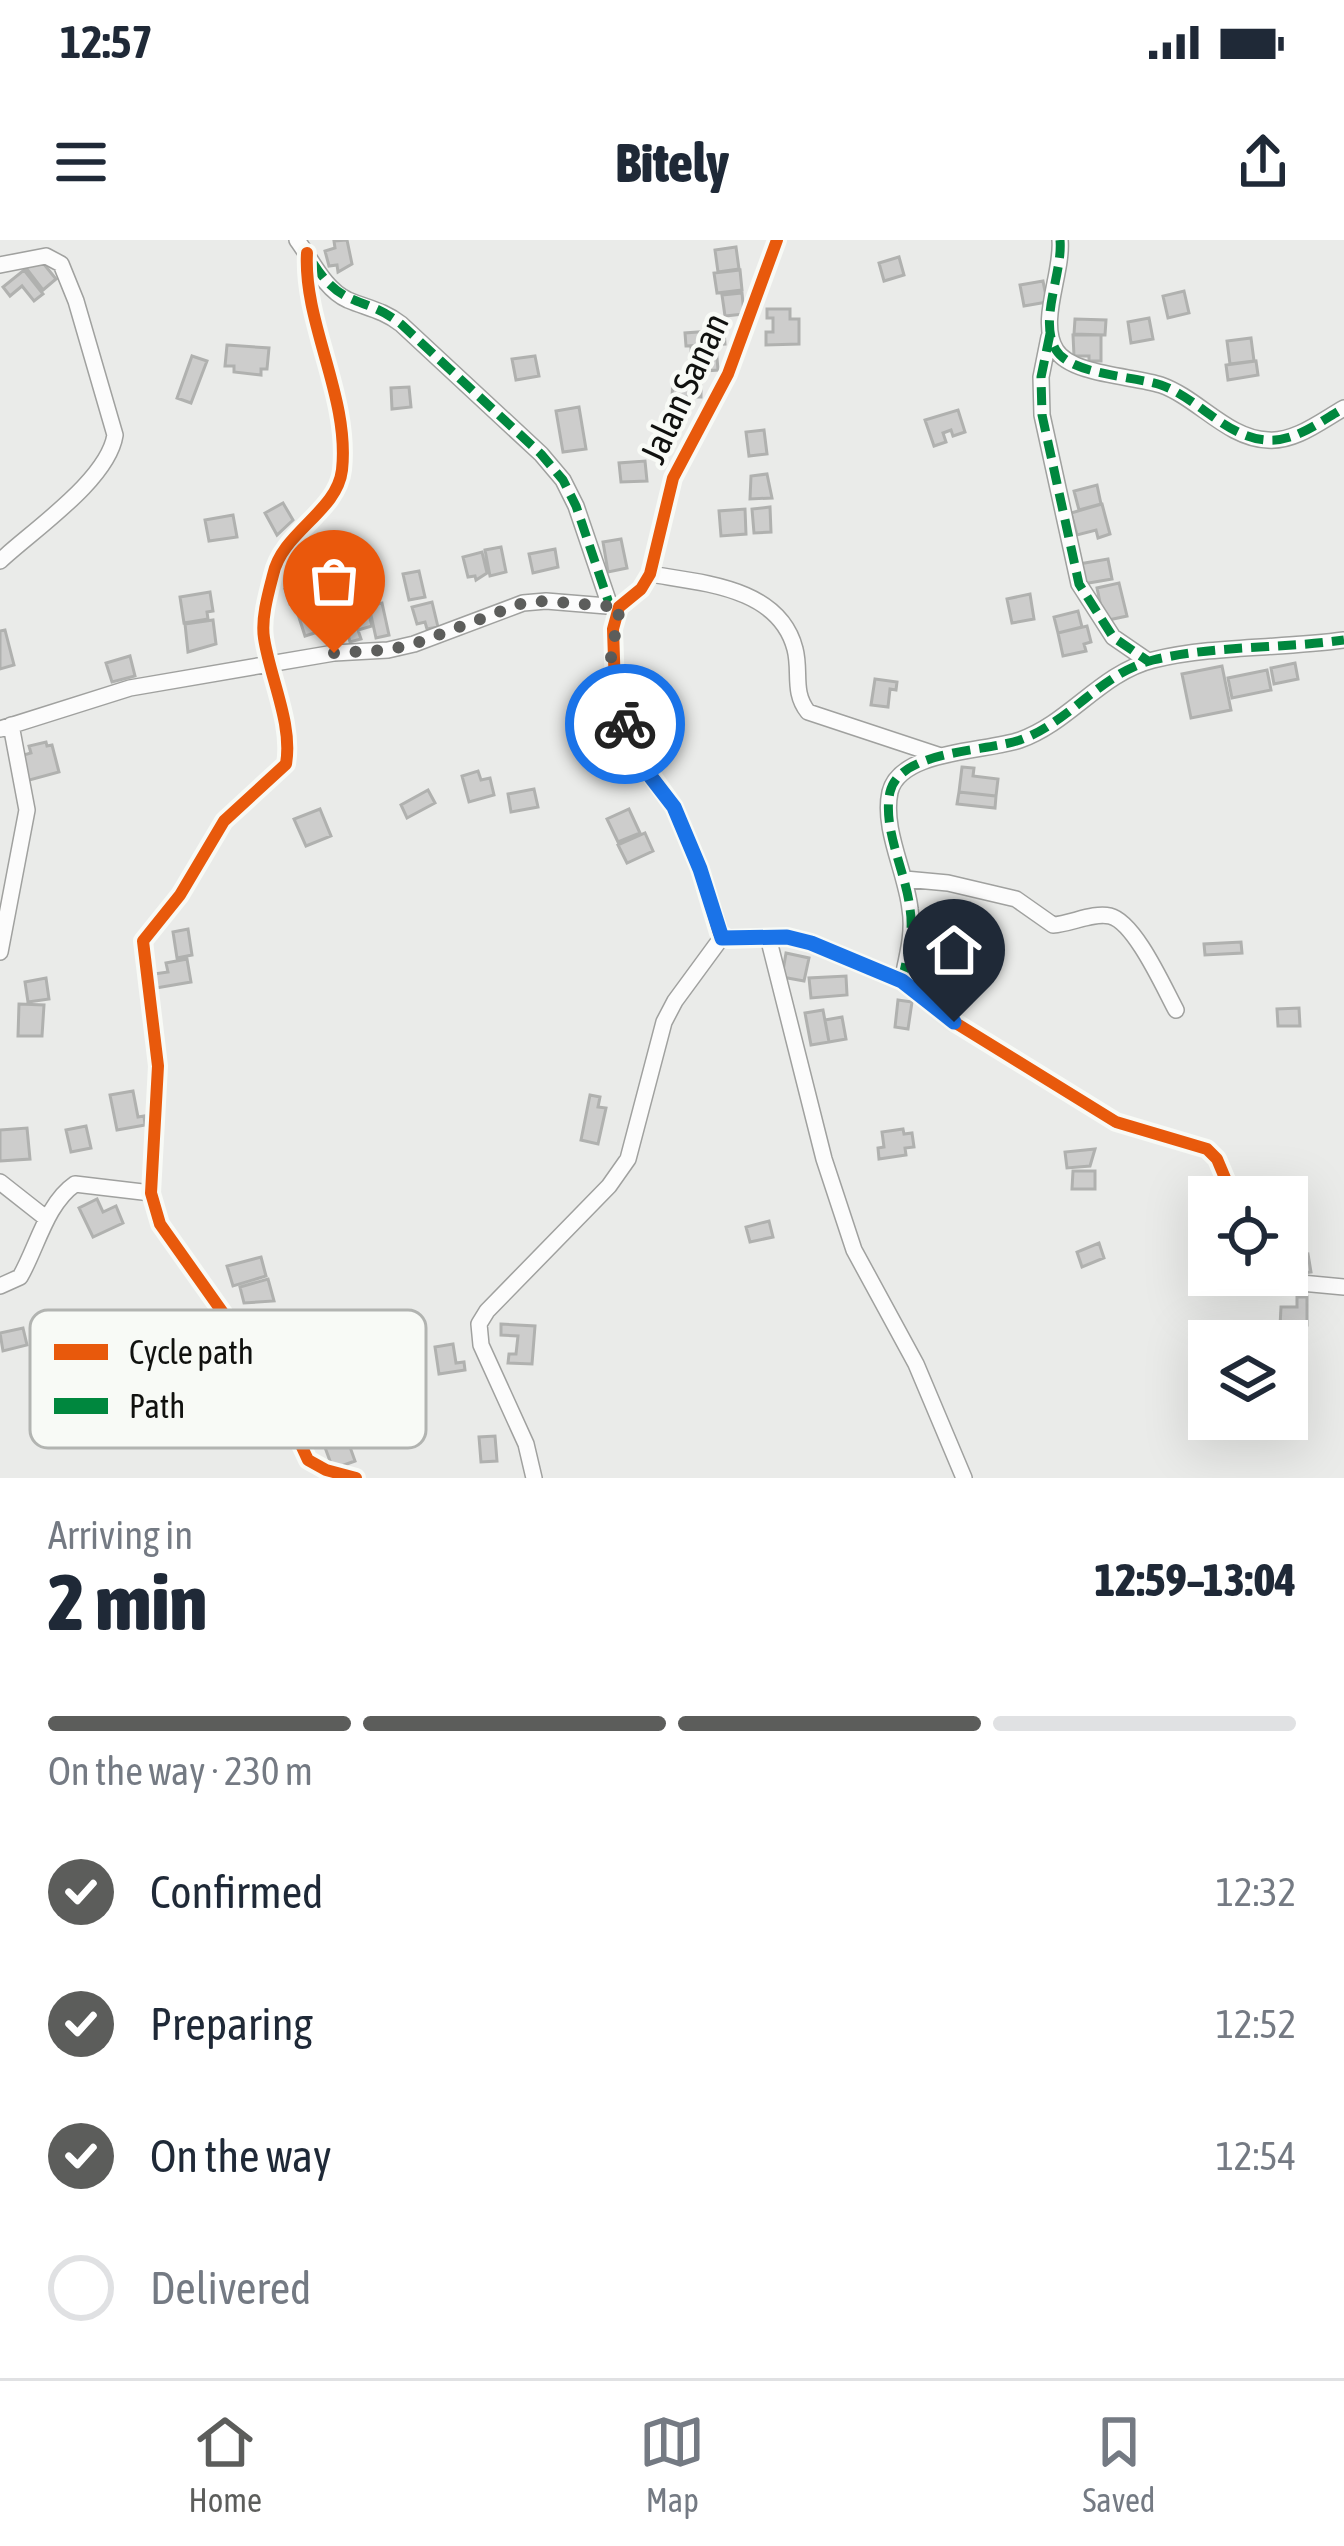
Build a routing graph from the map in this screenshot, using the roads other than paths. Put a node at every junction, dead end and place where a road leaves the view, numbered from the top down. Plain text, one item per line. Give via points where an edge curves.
1 (777, 240) edge
2 (1060, 240) edge
3 (302, 246) edge
4 (0, 266) edge
5 (1050, 333) junction
6 (1344, 408) edge
7 (0, 561) edge
8 (650, 574) junction
9 (615, 607) junction
10 (1344, 640) edge
11 (1148, 661) junction
12 (270, 663) junction
13 (6, 727) edge
14 (941, 756) junction
15 (904, 879) junction
16 (768, 937) junction
17 (722, 938) junction
18 (0, 952) edge
19 (902, 981) junction
20 (1176, 1010) dead end
21 (1224, 1176) edge
22 (0, 1182) edge
23 (151, 1193) junction
24 (47, 1219) junction
25 (1308, 1284) edge
26 (0, 1286) edge
27 (1344, 1287) edge
28 (221, 1310) edge
29 (302, 1448) edge
30 (356, 1478) edge
31 (534, 1478) edge
32 (964, 1478) edge

1 - 8 street, Jalan Sanan via 728,374 674,478
2 - 5 street
3 - 9 street via 331,288 400,324 559,474
3 - 12 street via 342,474 277,560 263,627
4 - 7 street via 46,256 61,264 115,435 109,457 82,487
5 - 6 street via 1061,357 1076,366 1159,385 1262,440 1294,436
5 - 11 street via 1042,415 1079,584 1113,637
8 - 9 street, Jalan Sanan
8 - 14 street via 741,590 793,641 798,700 808,712
9 - 12 street via 523,603 414,644
9 - 17 street via 611,657 624,723 640,763 674,807
10 - 11 street
11 - 14 street via 1037,733
12 - 13 street via 116,692
12 - 23 street via 286,764 224,821 143,941 158,1066
13 - 18 street via 27,810
14 - 15 street via 902,772 890,793
15 - 19 street via 911,934
15 - 20 street via 1016,898 1053,925 1116,918
16 - 17 street
16 - 19 street via 811,943
16 - 32 street via 854,1250 916,1364
17 - 31 street via 664,1022 628,1159 479,1324
19 - 21 street via 1116,1122 1207,1149
22 - 24 street
23 - 24 street via 75,1184
23 - 28 street via 160,1223
24 - 26 street via 20,1277
25 - 27 street
29 - 30 street via 315,1466

